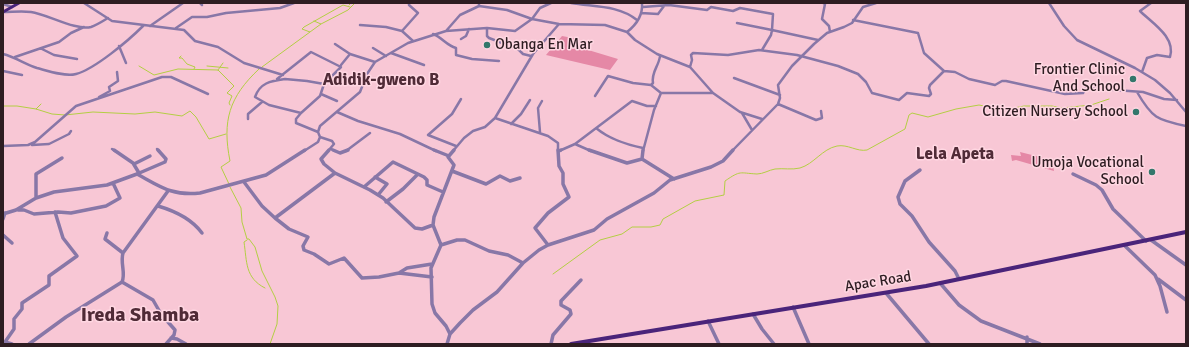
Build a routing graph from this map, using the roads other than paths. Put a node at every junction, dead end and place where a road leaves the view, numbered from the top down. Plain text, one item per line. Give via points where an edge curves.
1 (19, 3) edge
2 (84, 3) edge
3 (183, 3) edge
4 (294, 3) edge
5 (409, 3) edge
6 (552, 3) edge
7 (571, 3) edge
8 (642, 3) edge
9 (824, 3) edge
10 (876, 3) edge
11 (1049, 3) edge
12 (1151, 3) edge
13 (3, 4) edge
14 (479, 5) edge
15 (664, 6) junction
16 (12, 7) junction
17 (643, 7) junction
18 (3, 12) edge
19 (641, 13) junction
20 (108, 18) junction
21 (532, 19) junction
22 (637, 20) junction
23 (853, 20) junction
24 (736, 23) dead end
25 (558, 24) junction
26 (360, 25) dead end
27 (84, 26) junction
28 (143, 26) junction
29 (150, 26) junction
30 (176, 28) junction
31 (487, 28) junction
32 (469, 29) junction
33 (772, 30) junction
34 (402, 31) junction
35 (446, 31) junction
36 (627, 32) junction
37 (830, 32) junction
38 (433, 34) junction
39 (461, 39) dead end
40 (818, 40) junction
41 (413, 41) junction
42 (335, 44) dead end
43 (119, 46) junction
44 (373, 48) dead end
45 (42, 49) junction
46 (762, 50) junction
47 (3, 54) edge
48 (350, 54) junction
49 (391, 54) junction
50 (9, 55) junction
51 (386, 56) junction
52 (531, 56) junction
53 (660, 56) junction
54 (14, 57) junction
55 (801, 57) junction
56 (3, 58) edge
57 (77, 59) dead end
58 (499, 61) dead end
59 (375, 62) junction
60 (126, 63) dead end
61 (341, 65) junction
62 (424, 65) dead end
63 (690, 67) junction
64 (3, 70) edge
65 (944, 71) junction
66 (117, 72) dead end
67 (1142, 72) junction
68 (22, 75) dead end
69 (283, 75) junction
70 (734, 78) dead end
71 (276, 79) junction
72 (324, 84) junction
73 (651, 86) junction
74 (1137, 92) junction
75 (661, 93) junction
76 (208, 94) dead end
77 (321, 94) junction
78 (713, 94) junction
79 (595, 96) dead end
80 (780, 96) junction
81 (460, 99) dead end
82 (96, 100) junction
83 (530, 100) dead end
84 (1177, 100) junction
85 (338, 101) dead end
86 (542, 101) dead end
87 (262, 102) junction
88 (778, 104) junction
89 (656, 106) junction
90 (821, 111) dead end
91 (337, 112) junction
92 (740, 112) junction
93 (1186, 112) edge
94 (301, 113) junction
95 (495, 118) junction
96 (248, 119) dead end
97 (762, 119) junction
98 (511, 124) junction
99 (1186, 126) edge
100 (596, 128) junction
101 (752, 130) junction
102 (71, 131) dead end
103 (318, 132) junction
104 (540, 132) junction
105 (370, 133) dead end
106 (320, 137) junction
107 (575, 144) junction
108 (28, 145) junction
109 (3, 146) edge
110 (456, 146) junction
111 (643, 148) junction
112 (112, 149) dead end
113 (157, 149) dead end
114 (331, 149) junction
115 (559, 151) junction
116 (150, 156) dead end
117 (449, 156) junction
118 (62, 158) dead end
119 (642, 159) junction
120 (134, 164) junction
121 (920, 170) dead end
122 (452, 171) junction
123 (138, 173) junction
124 (335, 173) junction
125 (418, 174) junction
126 (1073, 174) dead end
127 (375, 177) junction
128 (520, 178) dead end
129 (674, 179) junction
130 (244, 182) junction
131 (113, 183) junction
132 (364, 187) junction
133 (168, 191) junction
134 (443, 192) junction
135 (378, 195) junction
136 (36, 198) junction
137 (386, 202) junction
138 (158, 206) junction
139 (16, 210) junction
140 (55, 212) junction
141 (4, 213) edge
142 (275, 218) junction
143 (3, 219) edge
144 (433, 225) junction
145 (1186, 232) edge
146 (107, 233) dead end
147 (202, 233) dead end
148 (3, 235) edge
149 (1149, 240) junction
150 (12, 242) dead end
151 (441, 245) junction
152 (548, 245) junction
153 (1124, 245) junction
154 (123, 253) junction
155 (523, 263) junction
156 (432, 264) junction
157 (1186, 265) edge
158 (399, 273) junction
159 (432, 277) junction
160 (1156, 278) junction
161 (959, 279) junction
162 (581, 280) dead end
163 (122, 282) junction
164 (940, 284) junction
165 (886, 293) junction
166 (1186, 300) edge
167 (793, 307) junction
168 (1167, 312) dead end
169 (753, 314) junction
170 (708, 321) junction
171 (450, 334) junction
172 (1026, 337) junction
173 (171, 338) junction
174 (4, 342) edge
175 (581, 343) edge
176 (12, 344) edge
177 (29, 344) edge
178 (166, 344) edge
179 (186, 344) edge
180 (447, 344) edge
181 (551, 344) edge
182 (571, 344) edge
183 (719, 344) edge
184 (774, 344) edge
185 (809, 344) edge
186 (929, 344) edge
187 (1026, 344) edge
188 (1040, 344) edge

1 - 16 main road
2 - 20 street
3 - 29 street
4 - 30 street via 282,8 192,17
5 - 34 street via 409,6 418,13
6 - 21 street via 542,7
7 - 22 street via 616,10 630,14
8 - 17 street
9 - 37 street via 822,18 829,26
10 - 23 street via 861,6
11 - 67 street via 1076,40
12 - 67 street via 1140,11 1170,41 1172,50 1170,57 1157,55 1147,58
13 - 16 street
14 - 21 street via 507,10
14 - 35 street via 460,15
15 - 17 street
15 - 19 street via 658,14
15 - 33 street via 707,10 711,7 733,11 740,8 773,14
16 - 18 main road
17 - 19 street
18 - 27 street via 31,12 61,22
19 - 22 street
20 - 27 street via 91,27
20 - 28 street via 112,21
21 - 25 street
21 - 31 street via 515,31
22 - 36 street via 634,28
23 - 37 street via 848,26
23 - 65 street via 918,33 924,53
24 - 33 street
25 - 36 street via 606,25
25 - 52 street
26 - 34 street
27 - 45 street via 63,41
28 - 29 street
28 - 43 street
29 - 30 street
30 - 69 street via 186,32 195,41 218,47 244,63
31 - 32 street
31 - 52 street via 489,38
32 - 35 street
32 - 39 street via 466,36
33 - 40 street
33 - 46 street
34 - 41 street
35 - 38 street
36 - 53 street
37 - 40 street
38 - 41 street
38 - 58 street via 442,38 448,46 456,48 456,55 470,60 475,58
40 - 55 street
41 - 49 street
42 - 48 street
43 - 54 street via 84,71 73,75 38,68
43 - 60 street
44 - 51 street
45 - 54 street
45 - 57 street
46 - 55 street
46 - 63 street via 728,56 693,53
47 - 50 street
48 - 59 street
48 - 61 street
49 - 51 street
49 - 62 street
50 - 54 street
50 - 56 street
51 - 59 street
52 - 95 street via 530,62
53 - 63 street
53 - 73 street
55 - 65 street via 852,71 863,78 872,92 899,100 907,93 929,96 930,85
55 - 80 street via 780,81
59 - 91 street via 360,92
61 - 69 street via 310,52
61 - 72 street
63 - 78 street
64 - 68 street
65 - 74 street via 995,85 1006,81 1068,94 1083,93 1085,88 1089,87
66 - 82 street via 117,81 110,87 110,91
67 - 84 street via 1164,87
69 - 71 street
70 - 80 street
71 - 72 street
71 - 87 street via 256,91 255,99
72 - 77 street
73 - 75 street
73 - 79 street via 607,76
74 - 84 street
74 - 99 street via 1148,112 1155,118
75 - 78 street
75 - 89 street
76 - 82 street via 166,76
77 - 85 street
77 - 94 street
78 - 92 street
80 - 88 street
81 - 110 street via 452,114 428,135
82 - 108 street via 75,107 37,141
83 - 98 street
84 - 93 street
86 - 104 street via 538,108
87 - 94 street
87 - 96 street via 248,114
88 - 90 street via 816,120 822,118
88 - 97 street
89 - 100 street via 632,101
89 - 111 street
91 - 103 street via 321,125
91 - 117 street via 356,121 402,134
92 - 97 street
92 - 101 street
94 - 103 street via 296,123
95 - 98 street
95 - 110 street via 485,127 473,131
97 - 101 street
98 - 104 street
100 - 107 street
100 - 111 street via 624,144
101 - 129 street via 718,164
102 - 108 street via 49,143
103 - 106 street
104 - 115 street via 556,141
105 - 114 street via 340,154
106 - 114 street via 334,143
106 - 130 street via 315,144 266,175
107 - 115 street
107 - 119 street via 624,162 631,163
108 - 109 street
110 - 117 street
111 - 119 street
112 - 120 street
113 - 123 street via 166,158 166,162
114 - 124 street via 322,157 322,161
115 - 152 street via 563,184 569,197 548,213 535,228
116 - 120 street
117 - 122 street via 454,164
118 - 136 street via 36,174
119 - 129 street
120 - 123 street
121 - 161 street via 905,181 898,198 900,204 912,216
122 - 128 street via 486,184 500,176 510,181
122 - 134 street
123 - 131 street
123 - 133 street
124 - 132 street
124 - 142 street
125 - 127 street via 393,162
125 - 134 street via 427,180 429,187
125 - 137 street
126 - 149 street via 1102,190 1112,209
127 - 132 street
127 - 135 street via 387,184
129 - 152 street via 607,219 594,230
130 - 133 street via 200,193
130 - 142 street via 263,209
131 - 136 street via 60,191
131 - 140 street via 121,197 111,204 71,213
132 - 135 street
133 - 138 street
134 - 144 street
135 - 137 street
136 - 139 street
137 - 144 street via 407,223 417,229
138 - 147 street via 194,223
138 - 154 street
139 - 140 street via 34,214
139 - 141 street
140 - 174 street via 63,238 76,256 50,276 49,285 22,303 22,309 14,319 14,329
141 - 143 street
142 - 158 street via 289,229 308,237 302,247 304,250 329,264 344,258 362,278
144 - 151 street
145 - 149 main road, Apac Road
146 - 154 street via 105,239
148 - 150 street
149 - 153 main road, Apac Road
149 - 157 street
151 - 155 street via 465,240
151 - 156 street
152 - 155 street
153 - 160 street
153 - 161 main road, Apac Road
154 - 163 street via 120,261 124,275
155 - 171 street via 497,292 468,315
156 - 158 street via 407,268
156 - 159 street
158 - 159 street
159 - 171 street via 432,308
160 - 166 street
160 - 168 street
161 - 164 main road, Apac Road
162 - 181 street via 561,301 561,305 570,310 571,314 554,332
163 - 173 street via 153,300 175,330
163 - 177 street via 66,316
164 - 165 main road, Apac Road
164 - 172 street via 956,304 975,318 998,329
165 - 167 main road, Apac Road
165 - 186 street
167 - 169 main road, Apac Road
167 - 185 street
169 - 170 main road, Apac Road
169 - 184 street
170 - 175 main road, Apac Road
170 - 183 street
171 - 180 street
172 - 187 street
172 - 188 street
173 - 178 street
173 - 179 street
174 - 176 street
175 - 182 main road, Apac Road

